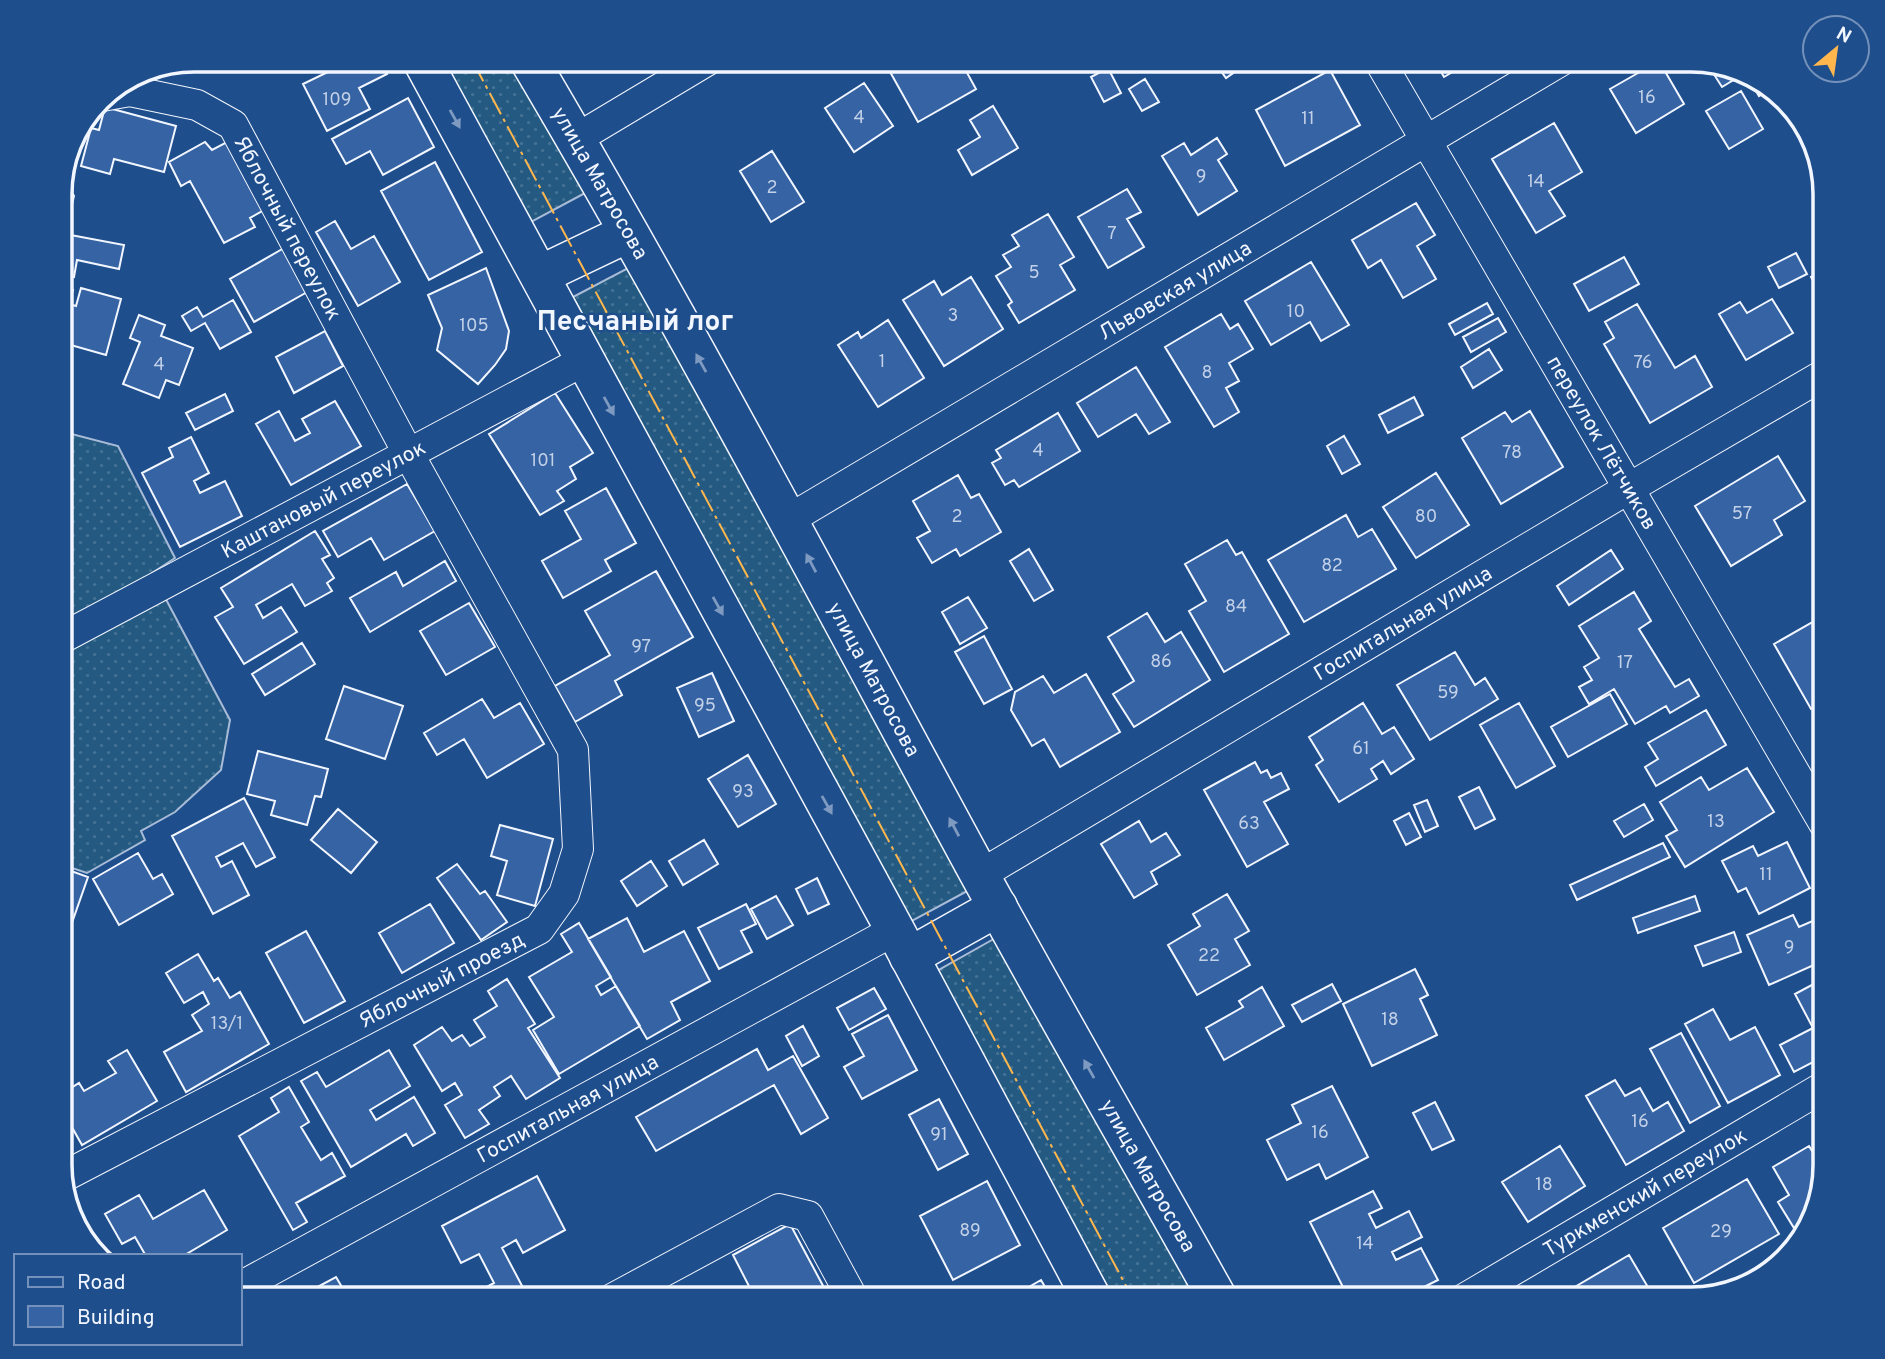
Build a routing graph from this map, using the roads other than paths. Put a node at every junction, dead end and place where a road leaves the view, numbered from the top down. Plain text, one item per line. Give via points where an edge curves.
1 (429, 72) edge
2 (536, 72) edge
3 (688, 72) edge
4 (1387, 72) edge
5 (1541, 72) edge
6 (128, 91) edge
7 (576, 139) junction
8 (1426, 139) junction
9 (628, 233) junction
10 (540, 275) junction
11 (584, 360) junction
12 (1813, 381) edge
13 (408, 453) junction
14 (1630, 487) junction
15 (788, 520) junction
16 (72, 633) edge
17 (1813, 804) edge
18 (989, 891) junction
19 (902, 943) junction
20 (1813, 1093) edge
21 (72, 1172) edge
22 (242, 1286) edge
23 (636, 1287) edge
24 (846, 1287) edge
25 (1085, 1287) edge
26 (1211, 1287) edge
27 (1486, 1287) edge

1 -> 10 highway
2 - 7 highway, улица Матросова
3 - 7 street
4 - 8 street, переулок Лётчиков
5 - 8 street, Львовская улица
6 - 13 street, Яблочный переулок via 197,105 233,125
7 - 9 highway, улица Матросова
8 - 14 street, переулок Лётчиков
8 - 15 street, Львовская улица
9 - 10 highway
15 -> 9 highway, улица Матросова
10 - 11 highway
11 - 13 street, Каштановый переулок
11 -> 19 highway
12 - 14 street, Госпитальная улица
13 - 16 street, Каштановый переулок
13 - 21 street, Яблочный проезд via 573,750 578,849 564,894 539,929
14 - 17 street, переулок Лётчиков
14 - 18 street, Госпитальная улица
18 -> 15 highway, улица Матросова
18 - 19 highway
26 -> 18 highway, улица Матросова
19 - 22 street, Госпитальная улица
19 - 25 highway
20 - 27 street, Туркменский переулок
23 - 24 street via 779,1209 808,1216

